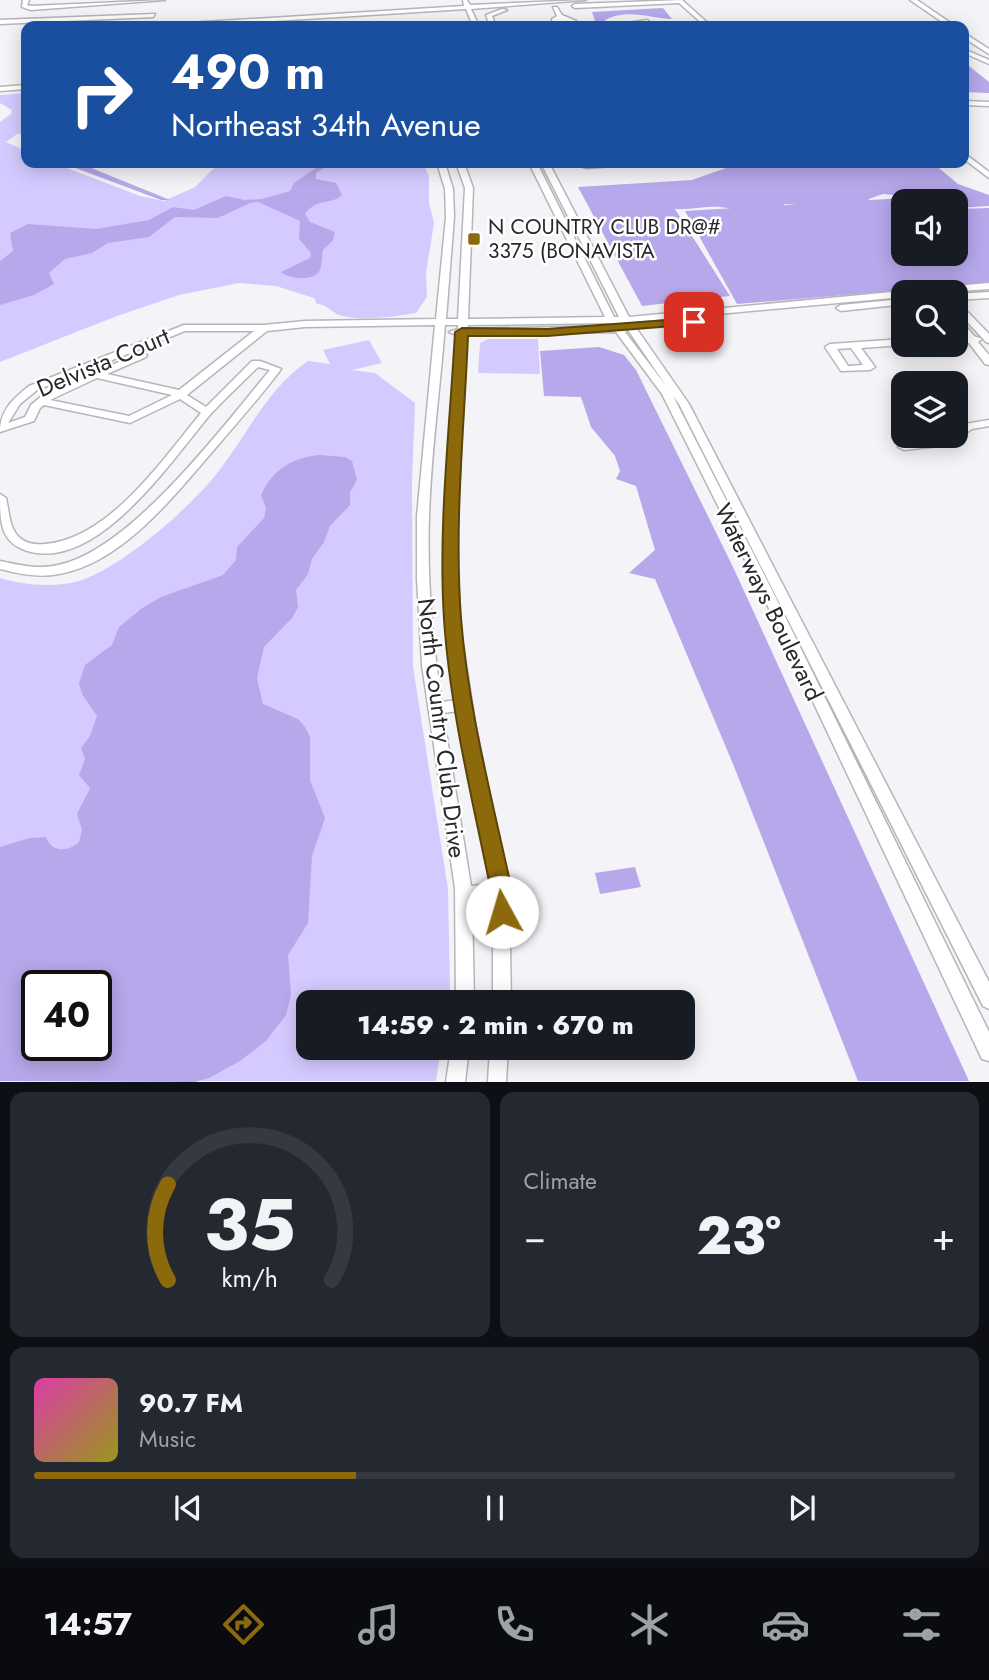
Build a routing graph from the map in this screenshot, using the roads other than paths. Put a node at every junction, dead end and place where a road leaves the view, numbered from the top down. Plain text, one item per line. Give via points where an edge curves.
1 (157, 0) edge
2 (456, 0) edge
3 (465, 0) edge
4 (583, 0) edge
5 (603, 0) edge
6 (913, 0) edge
7 (923, 0) edge
8 (680, 1) edge
9 (134, 2) joint
10 (27, 4) edge
11 (470, 8) junction
12 (555, 8) junction
13 (458, 9) junction
14 (153, 15) junction
15 (560, 16) dead end
16 (21, 21) edge
17 (22, 21) edge
18 (152, 21) edge
19 (256, 21) edge
20 (464, 21) edge
21 (474, 21) edge
22 (491, 21) edge
23 (702, 21) edge
24 (944, 21) edge
25 (954, 21) edge
26 (0, 22) edge
27 (969, 31) edge
28 (969, 38) edge
29 (989, 45) edge
30 (969, 52) edge
31 (989, 52) edge
32 (989, 61) edge
33 (21, 84) edge
34 (0, 86) edge
35 (969, 103) edge
36 (989, 104) edge
37 (969, 159) edge
38 (443, 168) edge
39 (462, 168) edge
40 (536, 168) edge
41 (547, 168) edge
42 (989, 176) edge
43 (989, 286) edge
44 (968, 288) edge
45 (891, 295) edge
46 (989, 295) edge
47 (968, 297) edge
48 (891, 303) edge
49 (968, 314) edge
50 (623, 324) junction
51 (462, 327) junction
52 (264, 328) junction
53 (441, 328) junction
54 (989, 332) edge
55 (968, 334) edge
56 (972, 339) junction
57 (968, 340) edge
58 (891, 343) edge
59 (854, 345) dead end
60 (142, 355) dead end
61 (989, 362) edge
62 (97, 375) junction
63 (181, 394) junction
64 (42, 401) junction
65 (207, 412) junction
66 (989, 423) edge
67 (968, 427) edge
68 (0, 428) edge
69 (0, 498) edge
70 (0, 565) edge
71 (466, 705) junction
72 (436, 708) junction
73 (501, 891) junction
74 (463, 894) junction
75 (465, 990) edge
76 (502, 990) edge
77 (989, 1000) edge
78 (989, 1052) edge
79 (458, 1060) edge
80 (498, 1060) edge
81 (454, 1082) edge
82 (497, 1082) edge

1 - 9 street
1 - 14 street via 159,12
2 - 13 street
3 - 11 street
4 - 11 street
5 - 11 street
6 - 24 street
7 - 25 street
8 - 12 street
8 - 23 street
9 - 10 street
11 - 13 street
11 - 21 street
12 - 15 street
12 - 22 street via 497,11 489,15
13 - 19 street
13 - 20 street
14 - 17 street
14 - 18 street
16 - 26 street
27 - 29 street
28 - 31 street
30 - 32 street
33 - 34 street
35 - 36 street
37 - 42 street
38 - 53 street, North Country Club Drive via 450,217
39 - 51 street, North Country Club Drive via 468,188
40 - 50 street, Waterways Boulevard
41 - 50 street, Waterways Boulevard
43 - 44 street
45 - 50 street
46 - 47 street
48 - 50 street
49 - 54 street
50 - 51 street, Delvista Court
50 - 77 street, Waterways Boulevard via 684,404
50 - 78 street, Waterways Boulevard via 667,394 770,598
51 - 53 street, Delvista Court
51 - 71 street, North Country Club Drive via 451,529 452,619
52 - 53 street, Delvista Court
52 - 63 street
52 - 68 street, Delvista Court via 184,328 158,337 33,388 16,402
53 - 72 street, North Country Club Drive via 423,516 423,579
54 - 56 street
55 - 56 street
56 - 57 street
56 - 61 street
58 - 59 street
60 - 62 street
62 - 63 street
62 - 64 street
63 - 64 street via 130,420
63 - 65 street
64 - 68 street via 30,419
65 - 69 street via 113,517 62,547 20,546 9,534
65 - 70 street via 256,363 276,369 162,501 115,544 58,568 36,572
66 - 67 street
71 - 72 street
71 - 73 street, North Country Club Drive
72 - 74 street, North Country Club Drive
73 - 74 street
73 - 76 street, North Country Club Drive
74 - 75 street, North Country Club Drive
79 - 81 street
80 - 82 street

